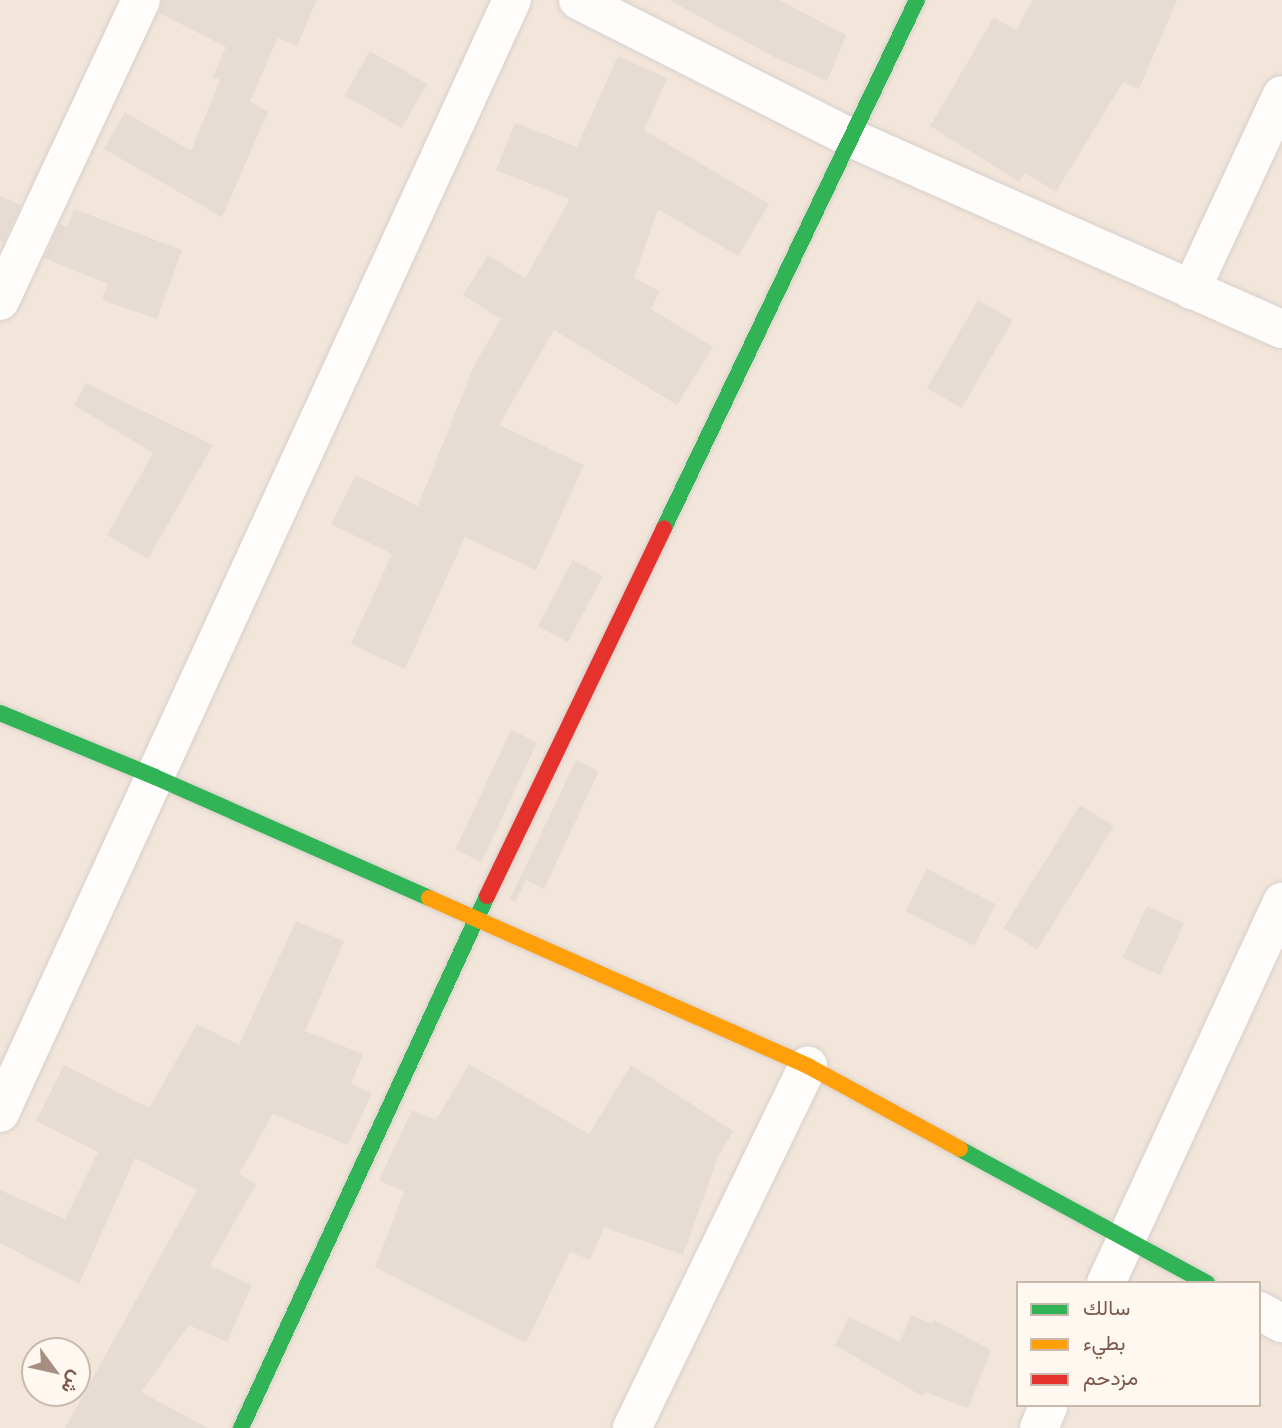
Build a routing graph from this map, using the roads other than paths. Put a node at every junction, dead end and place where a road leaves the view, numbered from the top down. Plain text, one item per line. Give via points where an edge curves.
1 (141, 0) edge
2 (512, 0) edge
3 (578, 0) edge
4 (917, 0) edge
5 (1282, 95) edge
6 (853, 139) junction
7 (1191, 289) junction
8 (0, 301) edge
9 (1282, 330) edge
10 (0, 713) edge
11 (155, 777) junction
12 (1282, 902) edge
13 (475, 921) junction
14 (808, 1066) junction
15 (0, 1113) edge
16 (1126, 1238) junction
17 (1106, 1281) edge
18 (1203, 1281) edge
19 (1261, 1312) edge
20 (1282, 1324) edge
21 (1048, 1407) edge
22 (242, 1428) edge
23 (632, 1428) edge
24 (1039, 1428) edge

1 - 8 street
2 - 11 street
3 - 6 street
4 - 6 street
5 - 7 street
6 - 7 street
6 - 13 street
7 - 9 street
10 - 11 street
11 - 13 street
11 - 15 street
12 - 16 street
13 - 14 street
13 - 22 street
14 - 16 street
14 - 23 street
16 - 17 street
16 - 18 street
19 - 20 street
21 - 24 street

